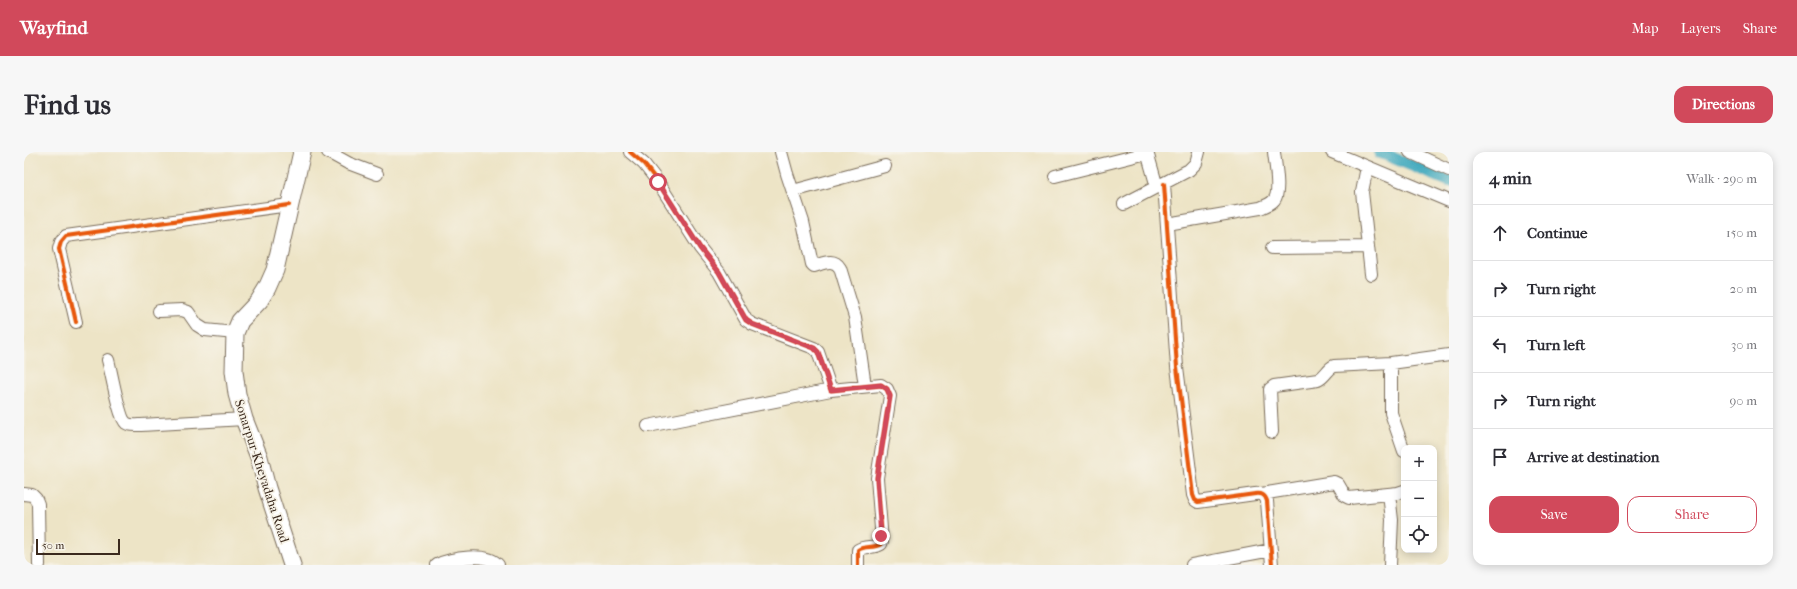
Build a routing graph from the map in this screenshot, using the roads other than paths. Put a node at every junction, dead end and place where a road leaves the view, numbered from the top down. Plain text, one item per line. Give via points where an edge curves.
1 (302, 152) edge
2 (328, 152) edge
3 (630, 152) edge
4 (781, 152) edge
5 (1147, 152) edge
6 (1199, 152) edge
7 (1274, 152) edge
8 (1332, 152) edge
9 (1411, 152) edge
10 (885, 166) dead end
11 (1367, 167) junction
12 (1449, 170) edge
13 (377, 174) dead end
14 (1055, 176) dead end
15 (1160, 186) junction
16 (793, 191) junction
17 (1449, 201) edge
18 (1124, 204) dead end
19 (289, 205) junction
20 (1167, 224) junction
21 (1368, 247) junction
22 (1272, 248) dead end
23 (1371, 274) dead end
24 (159, 311) dead end
25 (76, 322) dead end
26 (235, 333) junction
27 (1449, 355) edge
28 (108, 360) dead end
29 (1391, 364) junction
30 (865, 386) junction
31 (831, 390) junction
32 (244, 418) junction
33 (648, 426) dead end
34 (1272, 432) dead end
35 (1402, 445) edge
36 (1401, 492) edge
37 (24, 494) edge
38 (1261, 494) junction
39 (1389, 494) junction
40 (1271, 550) junction
41 (39, 565) edge
42 (292, 565) edge
43 (437, 565) edge
44 (498, 565) edge
45 (858, 565) edge
46 (1192, 565) edge
47 (1272, 565) edge
48 (1390, 565) edge

1 - 19 main road, Sonarpur-Kheyadaha Road
2 - 13 street
3 - 31 street via 644,164 658,182 700,248 719,272 746,320 814,348 818,352
4 - 16 street
5 - 14 street
5 - 15 street
6 - 15 street via 1196,163 1189,170
7 - 20 street via 1278,191 1275,200 1268,205
8 - 11 street
9 - 12 street
10 - 16 street
11 - 17 street
11 - 21 street via 1362,192
15 - 18 street
15 - 20 street
16 - 30 street via 812,264 814,266 834,261 840,268 855,317
19 - 25 street via 66,236 59,249
19 - 26 main road, Sonarpur-Kheyadaha Road via 270,282 259,301 240,321
20 - 38 street via 1177,367 1193,495 1198,502
21 - 22 street
21 - 23 street
24 - 26 street via 182,310 188,312 197,325 205,330
26 - 32 main road, Sonarpur-Kheyadaha Road via 234,371
27 - 29 street
28 - 32 street via 122,418 126,423 142,425
29 - 34 street via 1334,366 1318,380 1274,386 1270,390
29 - 35 street via 1391,413
30 - 31 street
30 - 45 street via 881,385 887,389 890,396 877,478 882,541 878,546 858,550
31 - 33 street
32 - 42 main road, Sonarpur-Kheyadaha Road via 260,458
36 - 39 street
37 - 41 street via 32,494 38,504
38 - 39 street via 1334,482 1349,498
38 - 40 street via 1268,501
39 - 48 street via 1392,520
40 - 46 street
40 - 47 street
43 - 44 street via 482,557 494,560

